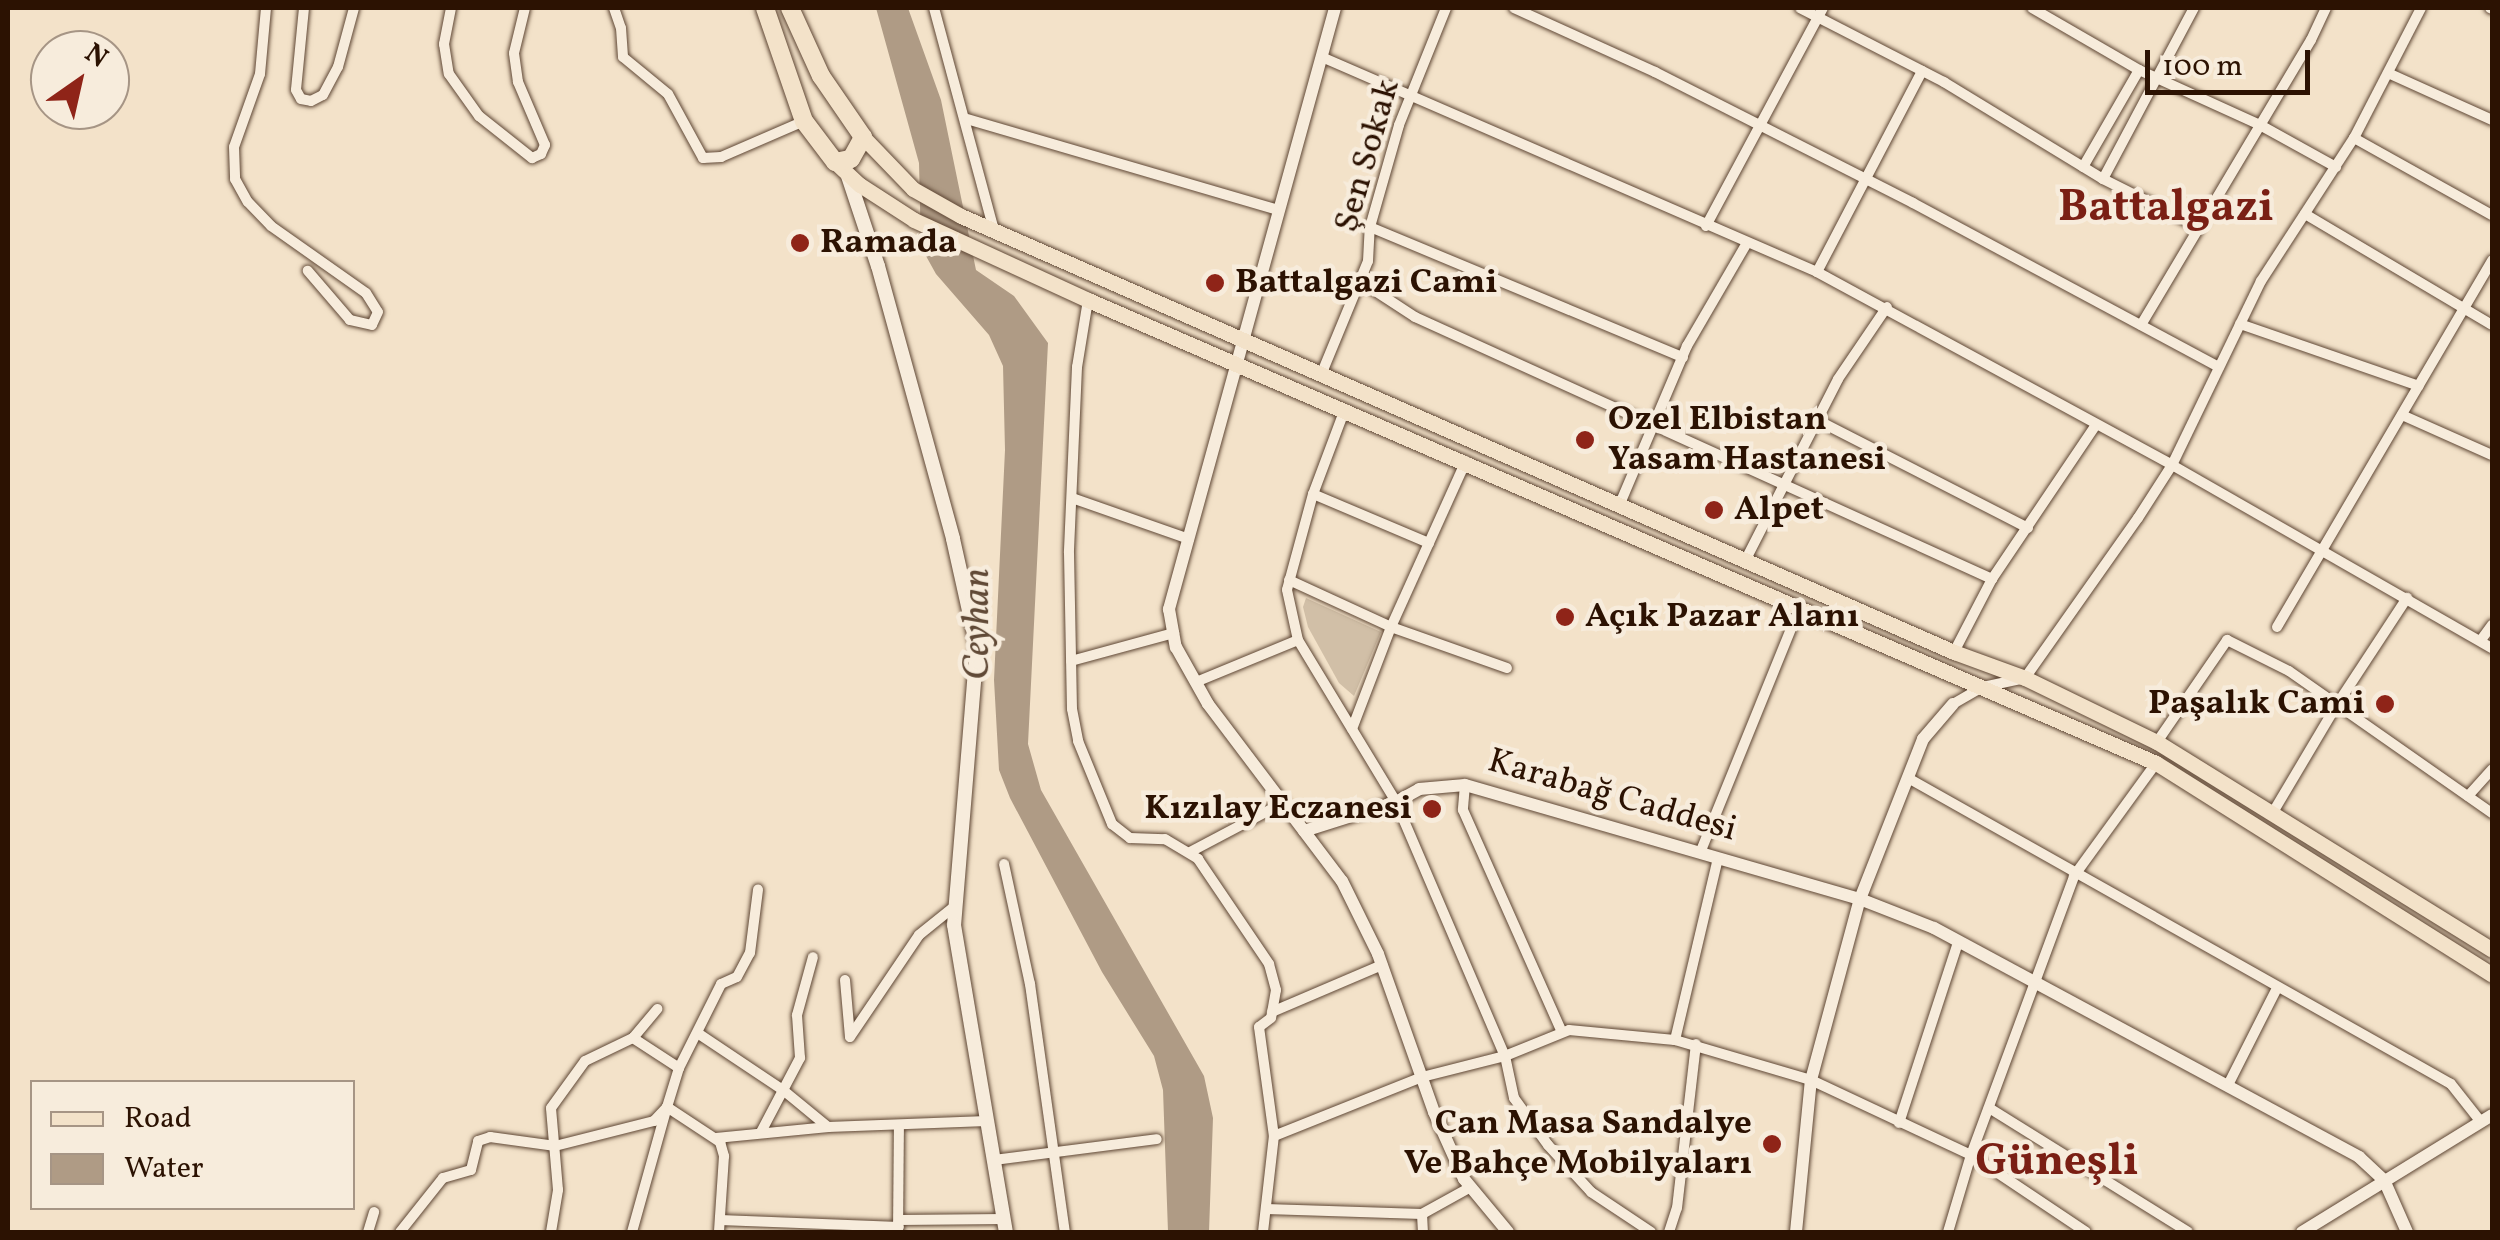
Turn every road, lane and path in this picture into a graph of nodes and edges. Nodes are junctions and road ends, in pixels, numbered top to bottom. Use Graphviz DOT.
graph roads {
  1 [pos="266,8"];
  2 [pos="304,8"];
  3 [pos="354,8"];
  4 [pos="450,8"];
  5 [pos="525,8"];
  6 [pos="614,8"];
  7 [pos="765,8"];
  8 [pos="790,8"];
  9 [pos="934,8"];
  10 [pos="1334,8"];
  11 [pos="1446,8"];
  12 [pos="1514,8"];
  13 [pos="1800,8"];
  14 [pos="2032,8"];
  15 [pos="2194,8"];
  16 [pos="2326,8"];
  17 [pos="2421,8"];
  18 [pos="1820,12"];
  19 [pos="1324,58"];
  20 [pos="2139,70"];
  21 [pos="1922,71"];
  22 [pos="2388,73"];
  23 [pos="2158,79"];
  24 [pos="1410,94"];
  25 [pos="849,118"];
  26 [pos="967,120"];
  27 [pos="2492,120"];
  28 [pos="1758,124"];
  29 [pos="2260,125"];
  30 [pos="810,129"];
  31 [pos="863,137"];
  32 [pos="2354,138"];
  33 [pos="841,167"];
  34 [pos="2084,167"];
  35 [pos="2336,167"];
  36 [pos="1865,179"];
  37 [pos="2103,179"];
  38 [pos="1279,210"];
  39 [pos="2305,214"];
  40 [pos="2492,215"];
  41 [pos="1706,226"];
  42 [pos="2197,226"];
  43 [pos="1370,227"];
  44 [pos="994,231"];
  45 [pos="1746,243"];
  46 [pos="2492,260"];
  47 [pos="308,272"];
  48 [pos="1817,272"];
  49 [pos="1360,280"];
  50 [pos="1088,300"];
  51 [pos="1886,307"];
  52 [pos="2465,308"];
  53 [pos="2240,324"];
  54 [pos="2141,325"];
  55 [pos="2492,325"];
  56 [pos="1241,341"];
  57 [pos="1683,357"];
  58 [pos="1238,362"];
  59 [pos="2219,367"];
  60 [pos="1321,375"];
  61 [pos="2419,386"];
  62 [pos="1345,409"];
  63 [pos="2402,415"];
  64 [pos="1817,420"];
  65 [pos="1652,425"];
  66 [pos="2096,425"];
  67 [pos="2492,455"];
  68 [pos="1466,462"];
  69 [pos="2172,465"];
  70 [pos="1784,484"];
  71 [pos="1313,494"];
  72 [pos="1072,498"];
  73 [pos="1618,506"];
  74 [pos="2028,528"];
  75 [pos="1189,539"];
  76 [pos="1429,543"];
  77 [pos="2322,553"];
  78 [pos="1745,561"];
  79 [pos="1992,579"];
  80 [pos="1290,580"];
  81 [pos="2407,598"];
  82 [pos="1800,606"];
  83 [pos="2492,625"];
  84 [pos="1391,627"];
  85 [pos="2277,628"];
  86 [pos="1174,633"];
  87 [pos="1298,640"];
  88 [pos="2481,640"];
  89 [pos="2492,648"];
  90 [pos="1954,652"];
  91 [pos="1071,661"];
  92 [pos="1507,668"];
  93 [pos="2025,678"];
  94 [pos="1196,682"];
  95 [pos="1984,687"];
  96 [pos="2338,702"];
  97 [pos="1953,704"];
  98 [pos="1352,729"];
  99 [pos="2157,742"];
  100 [pos="2156,763"];
  101 [pos="2492,769"];
  102 [pos="1908,778"];
  103 [pos="1465,785"];
  104 [pos="2468,796"];
  105 [pos="1396,802"];
  106 [pos="1283,804"];
  107 [pos="2492,813"];
  108 [pos="2272,814"];
  109 [pos="1304,831"];
  110 [pos="1190,852"];
  111 [pos="1700,853"];
  112 [pos="1718,858"];
  113 [pos="1004,864"];
  114 [pos="2074,876"];
  115 [pos="758,890"];
  116 [pos="1854,898"];
  117 [pos="955,906"];
  118 [pos="1958,943"];
  119 [pos="2492,950"];
  120 [pos="813,956"];
  121 [pos="1382,965"];
  122 [pos="2492,975"];
  123 [pos="844,980"];
  124 [pos="2034,984"];
  125 [pos="2276,990"];
  126 [pos="657,1009"];
  127 [pos="1272,1012"];
  128 [pos="1562,1032"];
  129 [pos="699,1034"];
  130 [pos="634,1038"];
  131 [pos="1675,1040"];
  132 [pos="1696,1044"];
  133 [pos="1505,1056"];
  134 [pos="679,1068"];
  135 [pos="1422,1077"];
  136 [pos="1811,1080"];
  137 [pos="2228,1085"];
  138 [pos="782,1090"];
  139 [pos="667,1107"];
  140 [pos="1989,1108"];
  141 [pos="2487,1118"];
  142 [pos="988,1121"];
  143 [pos="1900,1123"];
  144 [pos="899,1125"];
  145 [pos="828,1127"];
  146 [pos="761,1132"];
  147 [pos="1274,1136"];
  148 [pos="716,1138"];
  149 [pos="1157,1139"];
  150 [pos="554,1146"];
  151 [pos="1054,1153"];
  152 [pos="1971,1155"];
  153 [pos="994,1160"];
  154 [pos="2384,1180"];
  155 [pos="1471,1187"];
  156 [pos="1266,1209"];
  157 [pos="374,1212"];
  158 [pos="1422,1214"];
  159 [pos="720,1220"];
  160 [pos="899,1226"];
  161 [pos="1005,1226"];
  162 [pos="820,1229"];
  163 [pos="368,1232"];
  164 [pos="400,1232"];
  165 [pos="551,1232"];
  166 [pos="632,1232"];
  167 [pos="720,1232"];
  168 [pos="1065,1232"];
  169 [pos="1263,1232"];
  170 [pos="1423,1232"];
  171 [pos="1508,1232"];
  172 [pos="1651,1232"];
  173 [pos="1669,1232"];
  174 [pos="1796,1232"];
  175 [pos="1948,1232"];
  176 [pos="2086,1232"];
  177 [pos="2188,1232"];
  178 [pos="2302,1232"];
  179 [pos="2407,1232"];
  1 -- 47 [label="street"];
  2 -- 3 [label="street"];
  4 -- 5 [label="street"];
  6 -- 30 [label="street"];
  7 -- 30 [label="highway"];
  8 -- 25 [label="highway"];
  9 -- 26 [label="street"];
  10 -- 19 [label="street"];
  11 -- 24 [label="street, Şen Sokak"];
  12 -- 28 [label="street"];
  13 -- 18 [label="street"];
  14 -- 20 [label="street"];
  15 -- 23 [label="street"];
  16 -- 29 [label="street"];
  17 -- 22 [label="street"];
  18 -- 21 [label="street"];
  18 -- 28 [label="street"];
  19 -- 24 [label="street"];
  19 -- 38 [label="street"];
  20 -- 23 [label="street"];
  20 -- 34 [label="street"];
  21 -- 34 [label="street"];
  21 -- 36 [label="street"];
  22 -- 27 [label="street"];
  22 -- 32 [label="street"];
  23 -- 29 [label="street"];
  23 -- 37 [label="street"];
  24 -- 41 [label="street"];
  24 -- 43 [label="street, Şen Sokak"];
  25 -- 30 [label="highway"];
  25 -- 31 [label="highway"];
  26 -- 38 [label="street"];
  26 -- 44 [label="street"];
  28 -- 36 [label="street"];
  28 -- 41 [label="street"];
  29 -- 35 [label="street"];
  29 -- 42 [label="street"];
  30 -- 33 [label="highway"];
  31 -- 33 [label="highway"];
  31 -- 44 [label="main road"];
  32 -- 35 [label="street"];
  32 -- 40 [label="street"];
  33 -- 50 [label="main road"];
  33 -- 117 [label="main road"];
  34 -- 37 [label="street"];
  35 -- 39 [label="street"];
  36 -- 48 [label="street"];
  36 -- 54 [label="street"];
  37 -- 42 [label="street"];
  38 -- 56 [label="street"];
  39 -- 52 [label="street"];
  39 -- 53 [label="street"];
  41 -- 45 [label="street"];
  42 -- 54 [label="street"];
  43 -- 49 [label="street, Şen Sokak"];
  43 -- 57 [label="street"];
  44 -- 56 [label="main road"];
  45 -- 48 [label="street"];
  45 -- 57 [label="street"];
  46 -- 52 [label="street"];
  48 -- 51 [label="street"];
  49 -- 60 [label="street, Şen Sokak"];
  49 -- 65 [label="street"];
  50 -- 58 [label="main road"];
  50 -- 72 [label="street"];
  51 -- 64 [label="street"];
  51 -- 66 [label="street"];
  52 -- 55 [label="street"];
  52 -- 61 [label="street"];
  53 -- 59 [label="street"];
  53 -- 61 [label="street"];
  54 -- 59 [label="street"];
  56 -- 58 [label="street"];
  56 -- 60 [label="main road"];
  57 -- 65 [label="street"];
  58 -- 62 [label="main road"];
  58 -- 75 [label="street"];
  59 -- 69 [label="street"];
  60 -- 73 [label="main road"];
  61 -- 63 [label="street"];
  62 -- 68 [label="main road"];
  62 -- 71 [label="street"];
  63 -- 67 [label="street"];
  63 -- 77 [label="street"];
  64 -- 70 [label="street"];
  64 -- 74 [label="street"];
  65 -- 70 [label="street"];
  65 -- 73 [label="street"];
  66 -- 69 [label="street"];
  66 -- 74 [label="street"];
  68 -- 76 [label="street"];
  68 -- 82 [label="main road"];
  69 -- 77 [label="street"];
  69 -- 93 [label="street"];
  70 -- 78 [label="street"];
  70 -- 79 [label="street"];
  71 -- 76 [label="street"];
  71 -- 80 [label="street"];
  72 -- 75 [label="street"];
  72 -- 91 [label="street"];
  73 -- 78 [label="main road"];
  74 -- 79 [label="street"];
  75 -- 86 [label="street"];
  76 -- 84 [label="street"];
  77 -- 81 [label="street"];
  77 -- 85 [label="street"];
  78 -- 90 [label="main road"];
  79 -- 90 [label="street"];
  80 -- 84 [label="street"];
  80 -- 87 [label="street"];
  81 -- 88 [label="street"];
  81 -- 96 [label="street"];
  82 -- 95 [label="main road"];
  82 -- 111 [label="street"];
  83 -- 88 [label="street"];
  84 -- 92 [label="street"];
  84 -- 98 [label="street"];
  86 -- 91 [label="street"];
  86 -- 94 [label="street"];
  87 -- 94 [label="street"];
  87 -- 98 [label="street"];
  88 -- 89 [label="street"];
  90 -- 93 [label="main road"];
  91 -- 110 [label="street"];
  93 -- 95 [label="street"];
  93 -- 99 [label="main road"];
  94 -- 106 [label="street"];
  95 -- 97 [label="street"];
  95 -- 100 [label="main road"];
  96 -- 99 [label="street"];
  96 -- 104 [label="street"];
  96 -- 108 [label="street"];
  97 -- 102 [label="street"];
  98 -- 105 [label="street"];
  99 -- 108 [label="main road"];
  100 -- 114 [label="street"];
  100 -- 122 [label="main road"];
  101 -- 104 [label="street"];
  102 -- 114 [label="street"];
  102 -- 116 [label="street"];
  103 -- 105 [label="street, Karabağ Caddesi"];
  103 -- 111 [label="street, Karabağ Caddesi"];
  103 -- 128 [label="street"];
  104 -- 107 [label="street"];
  105 -- 109 [label="street, Karabağ Caddesi"];
  105 -- 133 [label="street"];
  106 -- 109 [label="street"];
  106 -- 110 [label="street"];
  108 -- 119 [label="main road"];
  109 -- 121 [label="street"];
  110 -- 127 [label="street"];
  111 -- 112 [label="street, Karabağ Caddesi"];
  112 -- 116 [label="street, Karabağ Caddesi"];
  112 -- 131 [label="street"];
  113 -- 151 [label="street"];
  114 -- 124 [label="street"];
  114 -- 125 [label="street"];
  115 -- 129 [label="street"];
  116 -- 118 [label="street, Karabağ Caddesi"];
  116 -- 136 [label="street"];
  117 -- 123 [label="street"];
  117 -- 142 [label="main road"];
  118 -- 124 [label="street, Karabağ Caddesi"];
  118 -- 143 [label="street"];
  120 -- 138 [label="street"];
  121 -- 127 [label="street"];
  121 -- 135 [label="street"];
  124 -- 137 [label="street, Karabağ Caddesi"];
  124 -- 140 [label="street"];
  125 -- 137 [label="street"];
  125 -- 141 [label="street"];
  126 -- 130 [label="street"];
  127 -- 147 [label="street"];
  128 -- 131 [label="street"];
  128 -- 133 [label="street"];
  129 -- 134 [label="street"];
  129 -- 138 [label="street"];
  130 -- 134 [label="street"];
  130 -- 150 [label="street"];
  131 -- 132 [label="street"];
  132 -- 136 [label="street"];
  132 -- 173 [label="street"];
  133 -- 135 [label="street"];
  133 -- 172 [label="street"];
  134 -- 139 [label="street"];
  135 -- 147 [label="street"];
  135 -- 155 [label="street"];
  136 -- 143 [label="street"];
  136 -- 174 [label="street"];
  137 -- 154 [label="street, Karabağ Caddesi"];
  138 -- 145 [label="street"];
  138 -- 146 [label="street"];
  139 -- 148 [label="street"];
  139 -- 150 [label="street"];
  139 -- 166 [label="street"];
  140 -- 152 [label="street"];
  140 -- 177 [label="street"];
  141 -- 154 [label="street"];
  142 -- 144 [label="street"];
  142 -- 153 [label="main road"];
  143 -- 152 [label="street"];
  144 -- 145 [label="street"];
  144 -- 160 [label="street"];
  145 -- 146 [label="street"];
  146 -- 148 [label="street"];
  147 -- 156 [label="street"];
  148 -- 159 [label="street"];
  149 -- 151 [label="street"];
  150 -- 164 [label="street"];
  150 -- 165 [label="street"];
  151 -- 153 [label="street"];
  151 -- 168 [label="street"];
  152 -- 175 [label="street"];
  152 -- 176 [label="street"];
  153 -- 161 [label="main road"];
  154 -- 178 [label="street"];
  154 -- 179 [label="street"];
  155 -- 158 [label="street"];
  155 -- 171 [label="street"];
  156 -- 158 [label="street"];
  156 -- 169 [label="street"];
  157 -- 163 [label="street"];
  158 -- 170 [label="street"];
  159 -- 162 [label="street"];
  159 -- 167 [label="street"];
  160 -- 161 [label="street"];
  160 -- 162 [label="street"];
}
